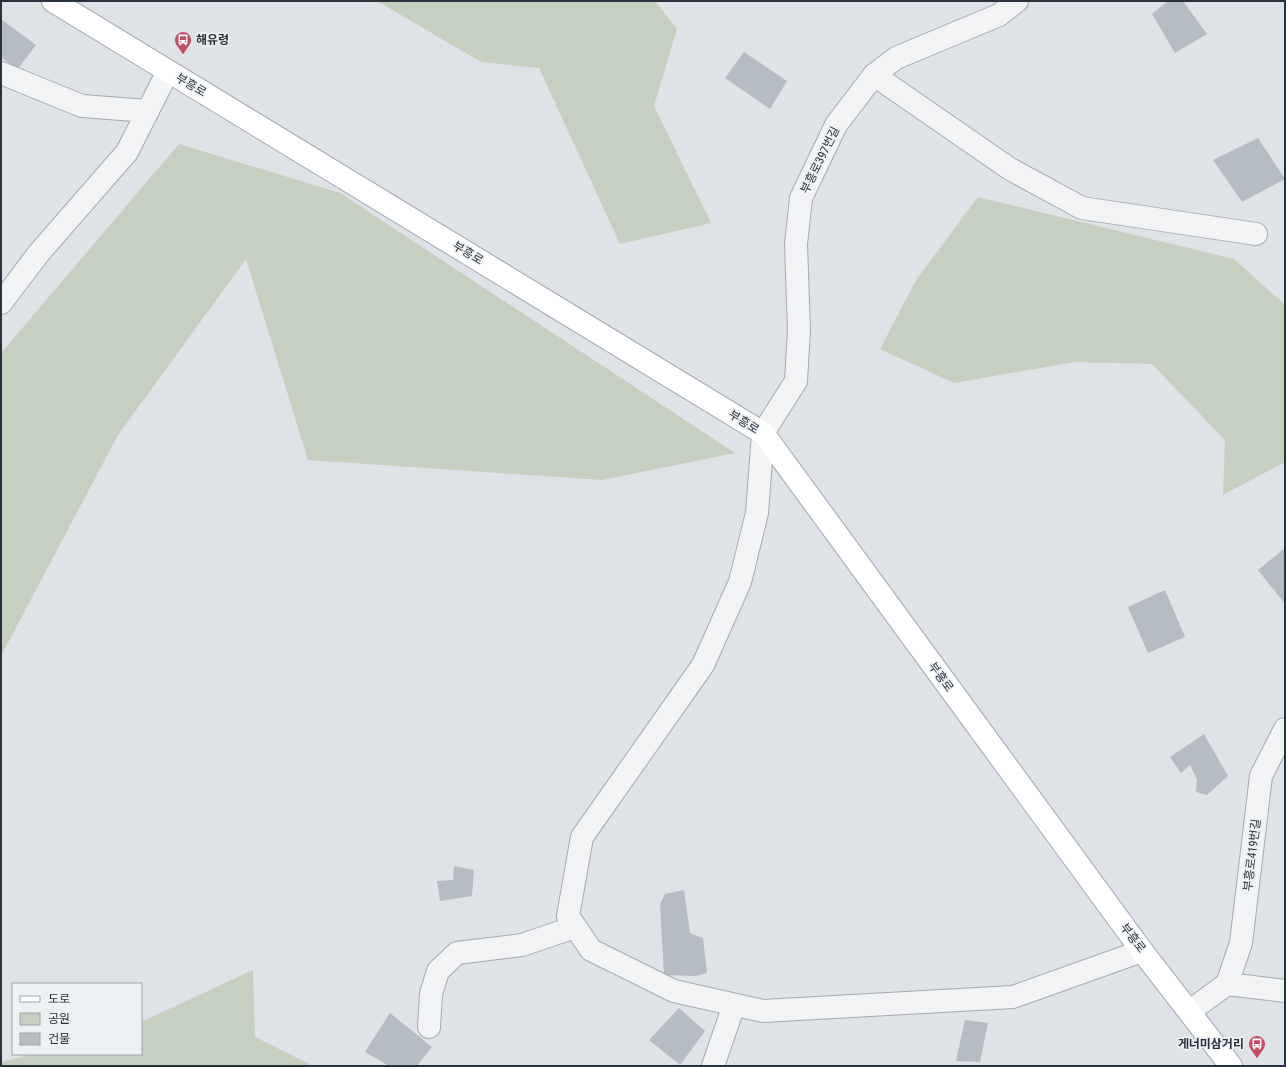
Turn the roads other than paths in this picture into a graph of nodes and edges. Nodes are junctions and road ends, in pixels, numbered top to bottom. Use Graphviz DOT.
graph roads {
  1 [pos="53,1"];
  2 [pos="1017,1"];
  3 [pos="168,71"];
  4 [pos="1,73"];
  5 [pos="874,74"];
  6 [pos="148,111"];
  7 [pos="1256,234"];
  8 [pos="1,303"];
  9 [pos="763,433"];
  10 [pos="1285,729"];
  11 [pos="575,927"];
  12 [pos="1142,951"];
  13 [pos="1227,984"];
  14 [pos="1285,991"];
  15 [pos="734,1005"];
  16 [pos="1190,1011"];
  17 [pos="429,1027"];
  18 [pos="713,1066"];
  19 [pos="1231,1066"];
  1 -- 3 [label="main road, 부흥로"];
  2 -- 5 [label="street, 부흥로397번길"];
  3 -- 6 [label="street"];
  3 -- 9 [label="main road, 부흥로"];
  4 -- 6 [label="street"];
  5 -- 7 [label="street"];
  5 -- 9 [label="street, 부흥로397번길"];
  6 -- 8 [label="street"];
  9 -- 11 [label="street"];
  9 -- 12 [label="main road, 부흥로"];
  10 -- 13 [label="street, 부흥로419번길"];
  11 -- 15 [label="street"];
  11 -- 17 [label="street"];
  12 -- 15 [label="street"];
  12 -- 16 [label="main road, 부흥로"];
  13 -- 14 [label="street"];
  13 -- 16 [label="street"];
  15 -- 18 [label="street"];
  16 -- 19 [label="main road, 부흥로"];
}
